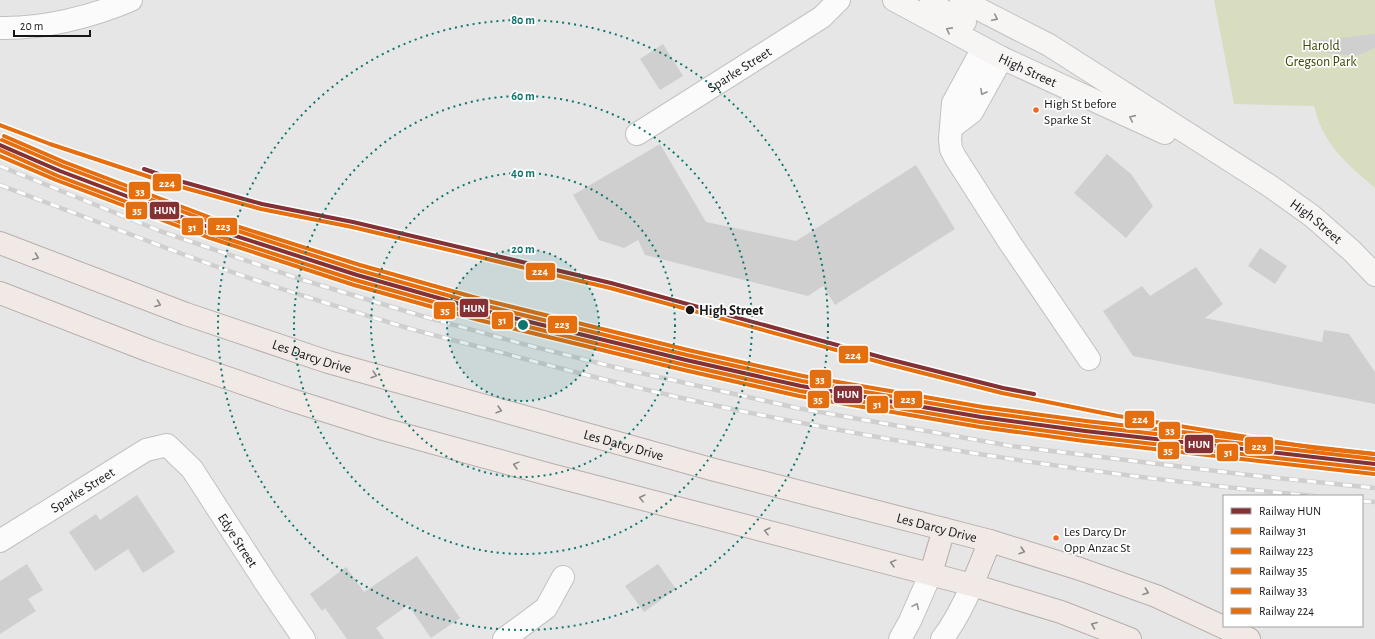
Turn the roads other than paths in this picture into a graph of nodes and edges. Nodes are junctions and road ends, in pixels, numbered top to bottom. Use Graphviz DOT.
graph roads {
  1 [pos="131,0"];
  2 [pos="839,0"];
  3 [pos="894,0"];
  4 [pos="931,0"];
  5 [pos="961,0"];
  6 [pos="0,28"];
  7 [pos="995,49"];
  8 [pos="1114,87"];
  9 [pos="637,134"];
  10 [pos="1232,162"];
  11 [pos="0,243"];
  12 [pos="1375,275"];
  13 [pos="0,293"];
  14 [pos="1089,359"];
  15 [pos="167,445"];
  16 [pos="944,529"];
  17 [pos="0,541"];
  18 [pos="990,541"];
  19 [pos="931,573"];
  20 [pos="563,577"];
  21 [pos="972,585"];
  22 [pos="1223,627"];
  23 [pos="1223,627"];
  24 [pos="304,639"];
  25 [pos="504,639"];
  26 [pos="900,639"];
  27 [pos="942,639"];
  28 [pos="1130,639"];
  29 [pos="1249,639"];
  1 -- 6 [label="street"];
  2 -- 9 [label="street, Sparke Street"];
  7 -- 3 [label="main road, High Street, one-way"];
  4 -- 7 [label="main road"];
  5 -- 8 [label="main road, High Street, one-way"];
  7 -- 8 [label="main road"];
  10 -- 7 [label="main road, High Street, one-way"];
  7 -- 14 [label="street"];
  8 -- 10 [label="main road, High Street"];
  10 -- 12 [label="main road, High Street"];
  11 -- 16 [label="highway, Les Darcy Drive, one-way"];
  19 -- 13 [label="highway, one-way"];
  15 -- 17 [label="street, Sparke Street"];
  15 -- 24 [label="street, Edye Street"];
  16 -- 18 [label="highway, Les Darcy Drive"];
  16 -- 19 [label="highway"];
  18 -- 21 [label="highway"];
  18 -- 22 [label="highway, Les Darcy Drive, one-way"];
  19 -- 21 [label="highway"];
  26 -- 19 [label="street, one-way"];
  20 -- 25 [label="street"];
  21 -- 27 [label="street"];
  28 -- 21 [label="highway, one-way"];
  23 -- 29 [label="highway, Les Darcy Drive, one-way"];
}
